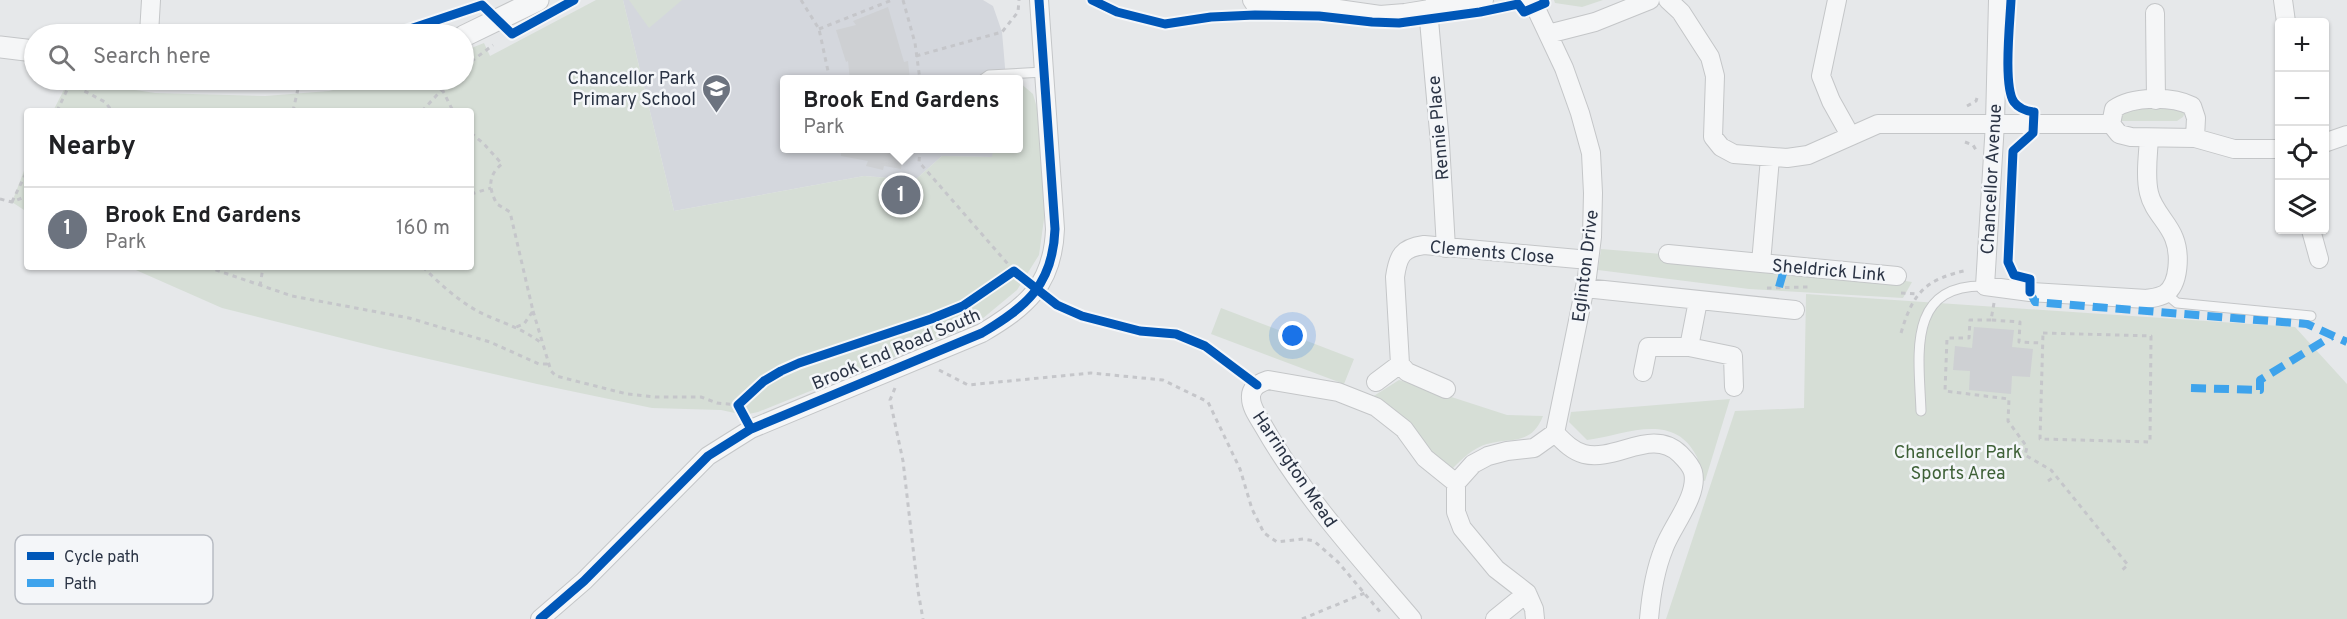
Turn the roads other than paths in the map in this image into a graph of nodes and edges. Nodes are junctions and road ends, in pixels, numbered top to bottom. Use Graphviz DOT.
graph roads {
  1 [pos="151,0"];
  2 [pos="538,0"];
  3 [pos="1039,0"];
  4 [pos="1252,0"];
  5 [pos="1484,0"];
  6 [pos="1532,0"];
  7 [pos="1650,0"];
  8 [pos="1668,0"];
  9 [pos="1837,0"];
  10 [pos="1998,0"];
  11 [pos="2283,0"];
  12 [pos="1428,9"];
  13 [pos="2155,13"];
  14 [pos="2285,18"];
  15 [pos="150,24"];
  16 [pos="474,31"];
  17 [pos="1548,34"];
  18 [pos="0,47"];
  19 [pos="24,50"];
  20 [pos="1044,72"];
  21 [pos="989,75"];
  22 [pos="2156,100"];
  23 [pos="1995,123"];
  24 [pos="2110,124"];
  25 [pos="1850,135"];
  26 [pos="2347,135"];
  27 [pos="2150,138"];
  28 [pos="2196,138"];
  29 [pos="2329,142"];
  30 [pos="2275,149"];
  31 [pos="1770,158"];
  32 [pos="2312,234"];
  33 [pos="1446,248"];
  34 [pos="1668,254"];
  35 [pos="2319,259"];
  36 [pos="1589,260"];
  37 [pos="1761,263"];
  38 [pos="1897,276"];
  39 [pos="1991,286"];
  40 [pos="1585,288"];
  41 [pos="2166,293"];
  42 [pos="1698,301"];
  43 [pos="1795,310"];
  44 [pos="2311,316"];
  45 [pos="1689,347"];
  46 [pos="1400,364"];
  47 [pos="1643,372"];
  48 [pos="1376,382"];
  49 [pos="1734,387"];
  50 [pos="1446,389"];
  51 [pos="1921,411"];
  52 [pos="1555,433"];
  53 [pos="1456,483"];
  54 [pos="1527,593"];
  55 [pos="540,619"];
  56 [pos="1412,619"];
  57 [pos="1495,619"];
  58 [pos="1535,619"];
  59 [pos="1649,619"];
  1 -- 15 [label="street"];
  2 -- 16 [label="street"];
  3 -- 20 [label="street, Brook End Road South"];
  4 -- 12 [label="street"];
  5 -- 12 [label="street"];
  6 -- 17 [label="street, Eglinton Drive"];
  7 -- 17 [label="street"];
  8 -- 31 [label="street"];
  9 -- 25 [label="street"];
  10 -- 23 [label="street, Chancellor Avenue"];
  11 -- 14 [label="street"];
  12 -- 33 [label="street, Rennie Place"];
  13 -- 22 [label="street"];
  17 -- 36 [label="street, Eglinton Drive"];
  18 -- 19 [label="street"];
  20 -- 21 [label="lane"];
  20 -- 55 [label="street, Brook End Road South"];
  22 -- 24 [label="street"];
  22 -- 28 [label="street"];
  23 -- 24 [label="street"];
  23 -- 25 [label="street"];
  23 -- 39 [label="street, Chancellor Avenue"];
  24 -- 27 [label="street"];
  25 -- 31 [label="street"];
  26 -- 29 [label="street"];
  27 -- 28 [label="street"];
  27 -- 41 [label="street"];
  28 -- 30 [label="street"];
  31 -- 37 [label="street, Sheldrick Link"];
  32 -- 35 [label="street"];
  33 -- 36 [label="street, Clements Close"];
  33 -- 46 [label="street, Clements Close"];
  34 -- 37 [label="street, Sheldrick Link"];
  36 -- 40 [label="street, Eglinton Drive"];
  37 -- 38 [label="street, Sheldrick Link"];
  39 -- 41 [label="street"];
  39 -- 51 [label="lane"];
  40 -- 42 [label="street"];
  40 -- 52 [label="street, Eglinton Drive"];
  41 -- 44 [label="lane"];
  42 -- 43 [label="street"];
  42 -- 45 [label="street"];
  45 -- 47 [label="street"];
  45 -- 49 [label="street"];
  46 -- 48 [label="street"];
  46 -- 50 [label="street"];
  52 -- 53 [label="street"];
  52 -- 59 [label="street"];
  53 -- 54 [label="street"];
  53 -- 56 [label="street, Harrington Mead"];
  54 -- 57 [label="street"];
  54 -- 58 [label="street"];
}
